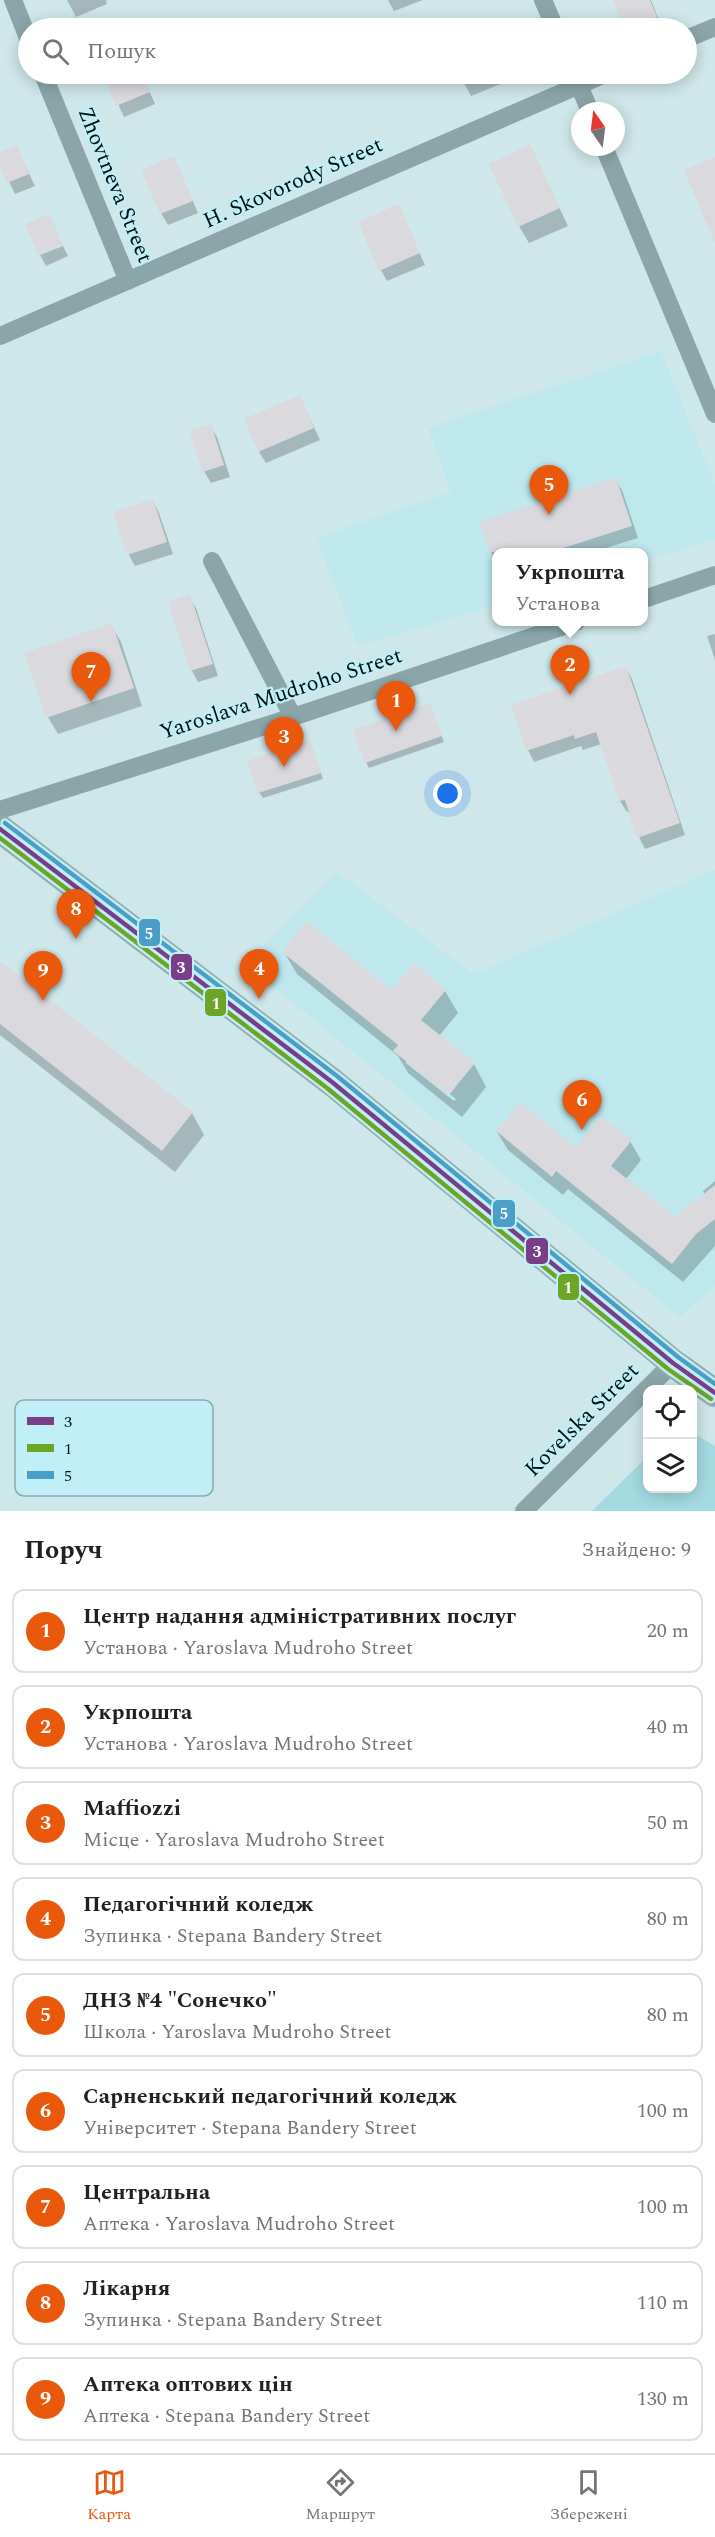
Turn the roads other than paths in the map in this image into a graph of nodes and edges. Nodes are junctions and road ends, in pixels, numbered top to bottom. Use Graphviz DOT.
graph roads {
  1 [pos="13,0"];
  2 [pos="543,0"];
  3 [pos="20,18"];
  4 [pos="551,18"];
  5 [pos="715,27"];
  6 [pos="697,35"];
  7 [pos="47,84"];
  8 [pos="565,84"];
  9 [pos="578,84"];
  10 [pos="586,102"];
  11 [pos="608,156"];
  12 [pos="128,281"];
  13 [pos="0,336"];
  14 [pos="715,414"];
  15 [pos="212,561"];
  16 [pos="715,575"];
  17 [pos="648,598"];
  18 [pos="561,626"];
  19 [pos="293,717"];
  20 [pos="0,810"];
  21 [pos="0,829"];
  22 [pos="673,1363"];
  23 [pos="710,1382"];
  24 [pos="524,1511"];
  1 -- 3 [label="street"];
  2 -- 4 [label="street"];
  5 -- 6 [label="street"];
  7 -- 12 [label="street, Zhovtneva Street"];
  8 -- 12 [label="street, H. Skovorody Street"];
  9 -- 10 [label="street"];
  11 -- 14 [label="street"];
  12 -- 13 [label="street, H. Skovorody Street"];
  15 -- 19 [label="street"];
  16 -- 17 [label="street"];
  18 -- 19 [label="street, Yaroslava Mudroho Street"];
  19 -- 20 [label="street, Yaroslava Mudroho Street"];
  21 -- 22 [label="main road"];
  22 -- 23 [label="main road"];
  22 -- 24 [label="street, Kovelska Street"];
}
